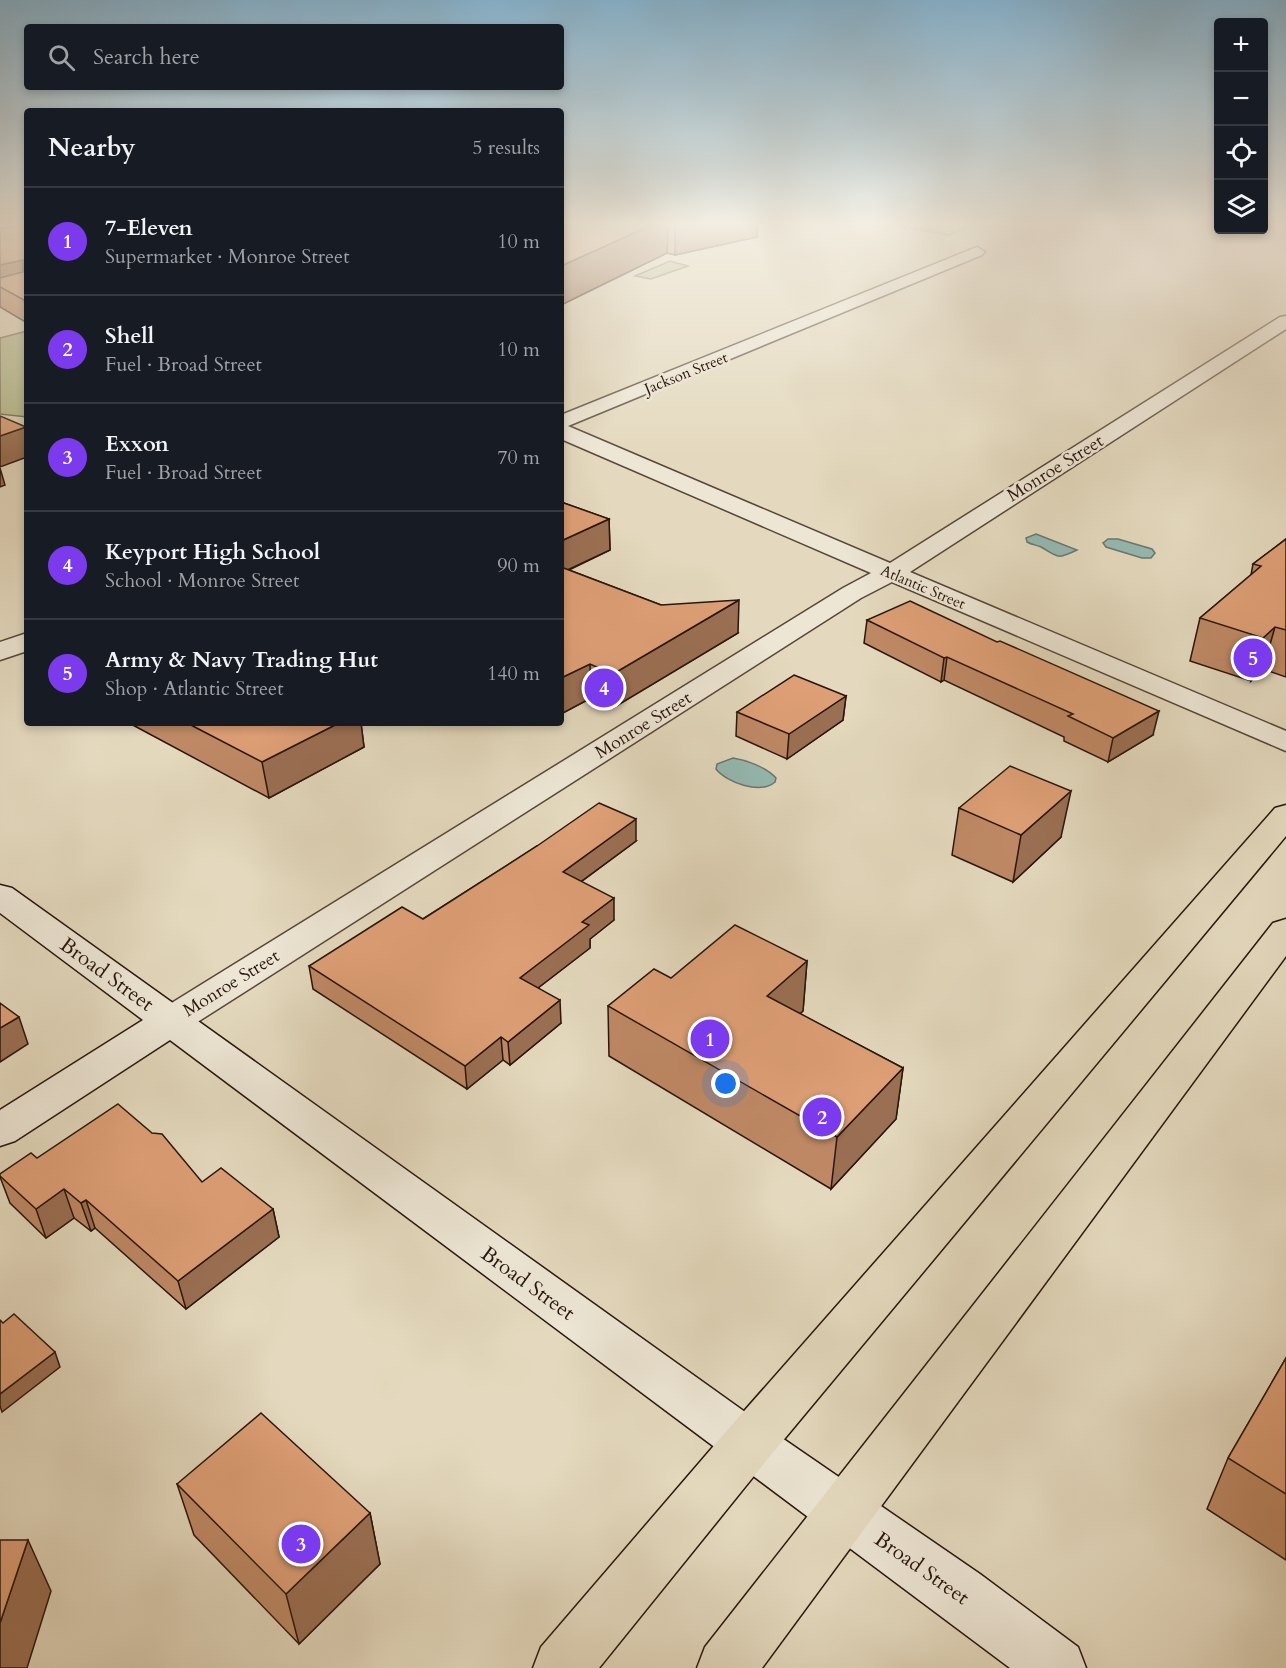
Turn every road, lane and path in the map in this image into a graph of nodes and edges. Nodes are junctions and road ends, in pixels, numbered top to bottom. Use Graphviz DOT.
graph roads {
  1 [pos="855,302"];
  2 [pos="1286,321"];
  3 [pos="564,421"];
  4 [pos="564,432"];
  5 [pos="891,573"];
  6 [pos="24,642"];
  7 [pos="0,652"];
  8 [pos="1286,742"];
  9 [pos="1286,815"];
  10 [pos="0,896"];
  11 [pos="1286,931"];
  12 [pos="171,1021"];
  13 [pos="0,1130"];
  14 [pos="748,1444"];
  15 [pos="843,1512"];
  16 [pos="562,1668"];
  17 [pos="726,1668"];
  18 [pos="1057,1668"];
  1 -- 3 [label="street, Jackson Street"];
  2 -- 5 [label="street, Monroe Street"];
  4 -- 5 [label="street, Atlantic Street"];
  5 -- 8 [label="street, Atlantic Street"];
  5 -- 12 [label="street, Monroe Street"];
  6 -- 7 [label="street"];
  9 -- 14 [label="highway"];
  10 -- 12 [label="street, Broad Street"];
  11 -- 15 [label="highway"];
  12 -- 13 [label="street, Monroe Street"];
  12 -- 14 [label="street, Broad Street"];
  14 -- 15 [label="street, Broad Street"];
  14 -- 16 [label="highway"];
  15 -- 17 [label="highway"];
  15 -- 18 [label="street, Broad Street"];
}
